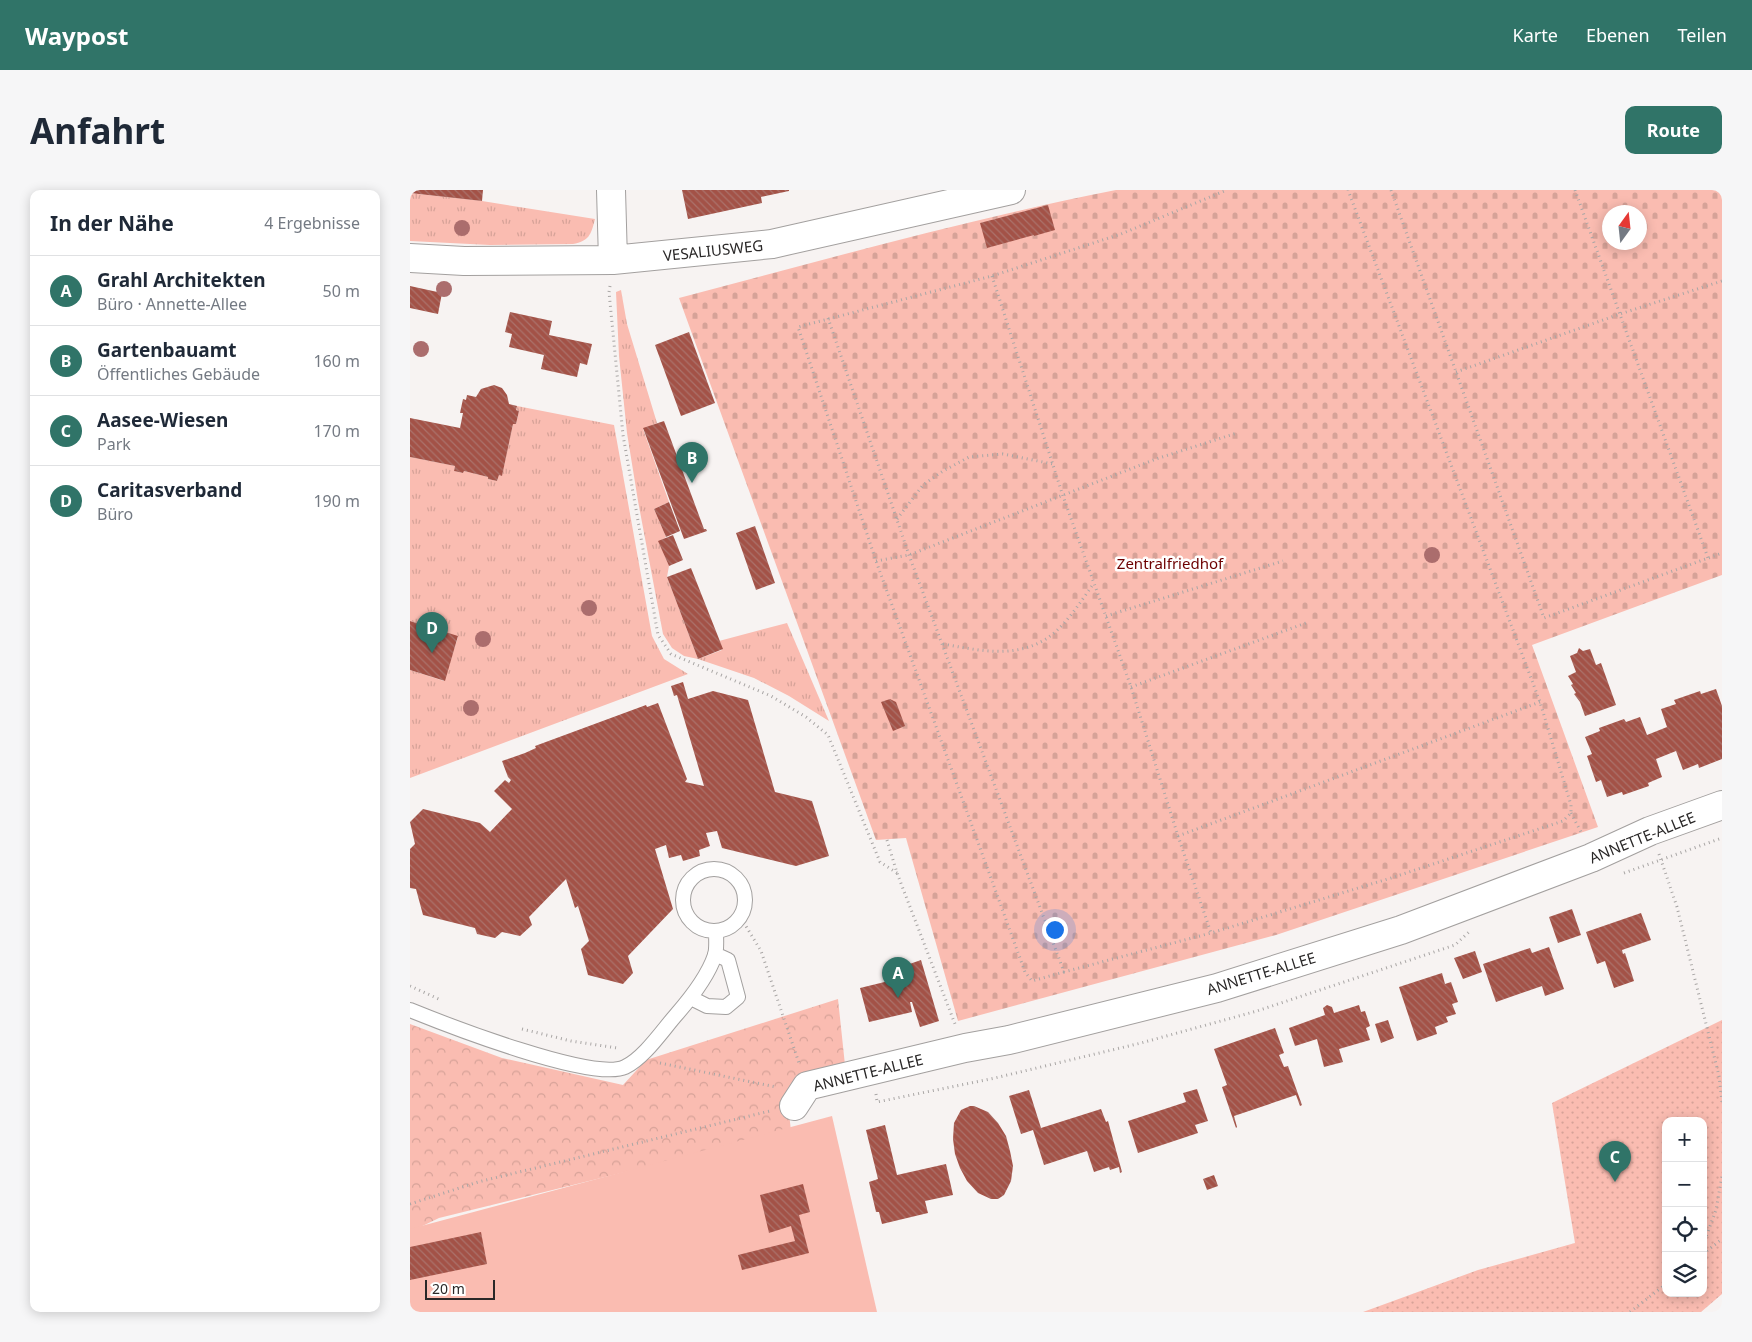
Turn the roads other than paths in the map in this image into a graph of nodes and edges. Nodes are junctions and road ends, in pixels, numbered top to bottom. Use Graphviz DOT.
graph roads {
  1 [pos="611,190"];
  2 [pos="1011,190"];
  3 [pos="410,258"];
  4 [pos="613,260"];
  5 [pos="1722,805"];
  6 [pos="716,932"];
  7 [pos="715,954"];
  8 [pos="691,998"];
  9 [pos="410,1010"];
  10 [pos="800,1096"];
  1 -- 4 [label="street"];
  2 -- 4 [label="street, VESALIUSWEG"];
  3 -- 4 [label="street, VESALIUSWEG"];
  5 -- 10 [label="street, ANNETTE-ALLEE"];
  6 -- 6 [label="lane"];
  6 -- 7 [label="lane"];
  7 -- 8 [label="lane"];
  7 -- 8 [label="lane"];
  8 -- 9 [label="lane"];
}
